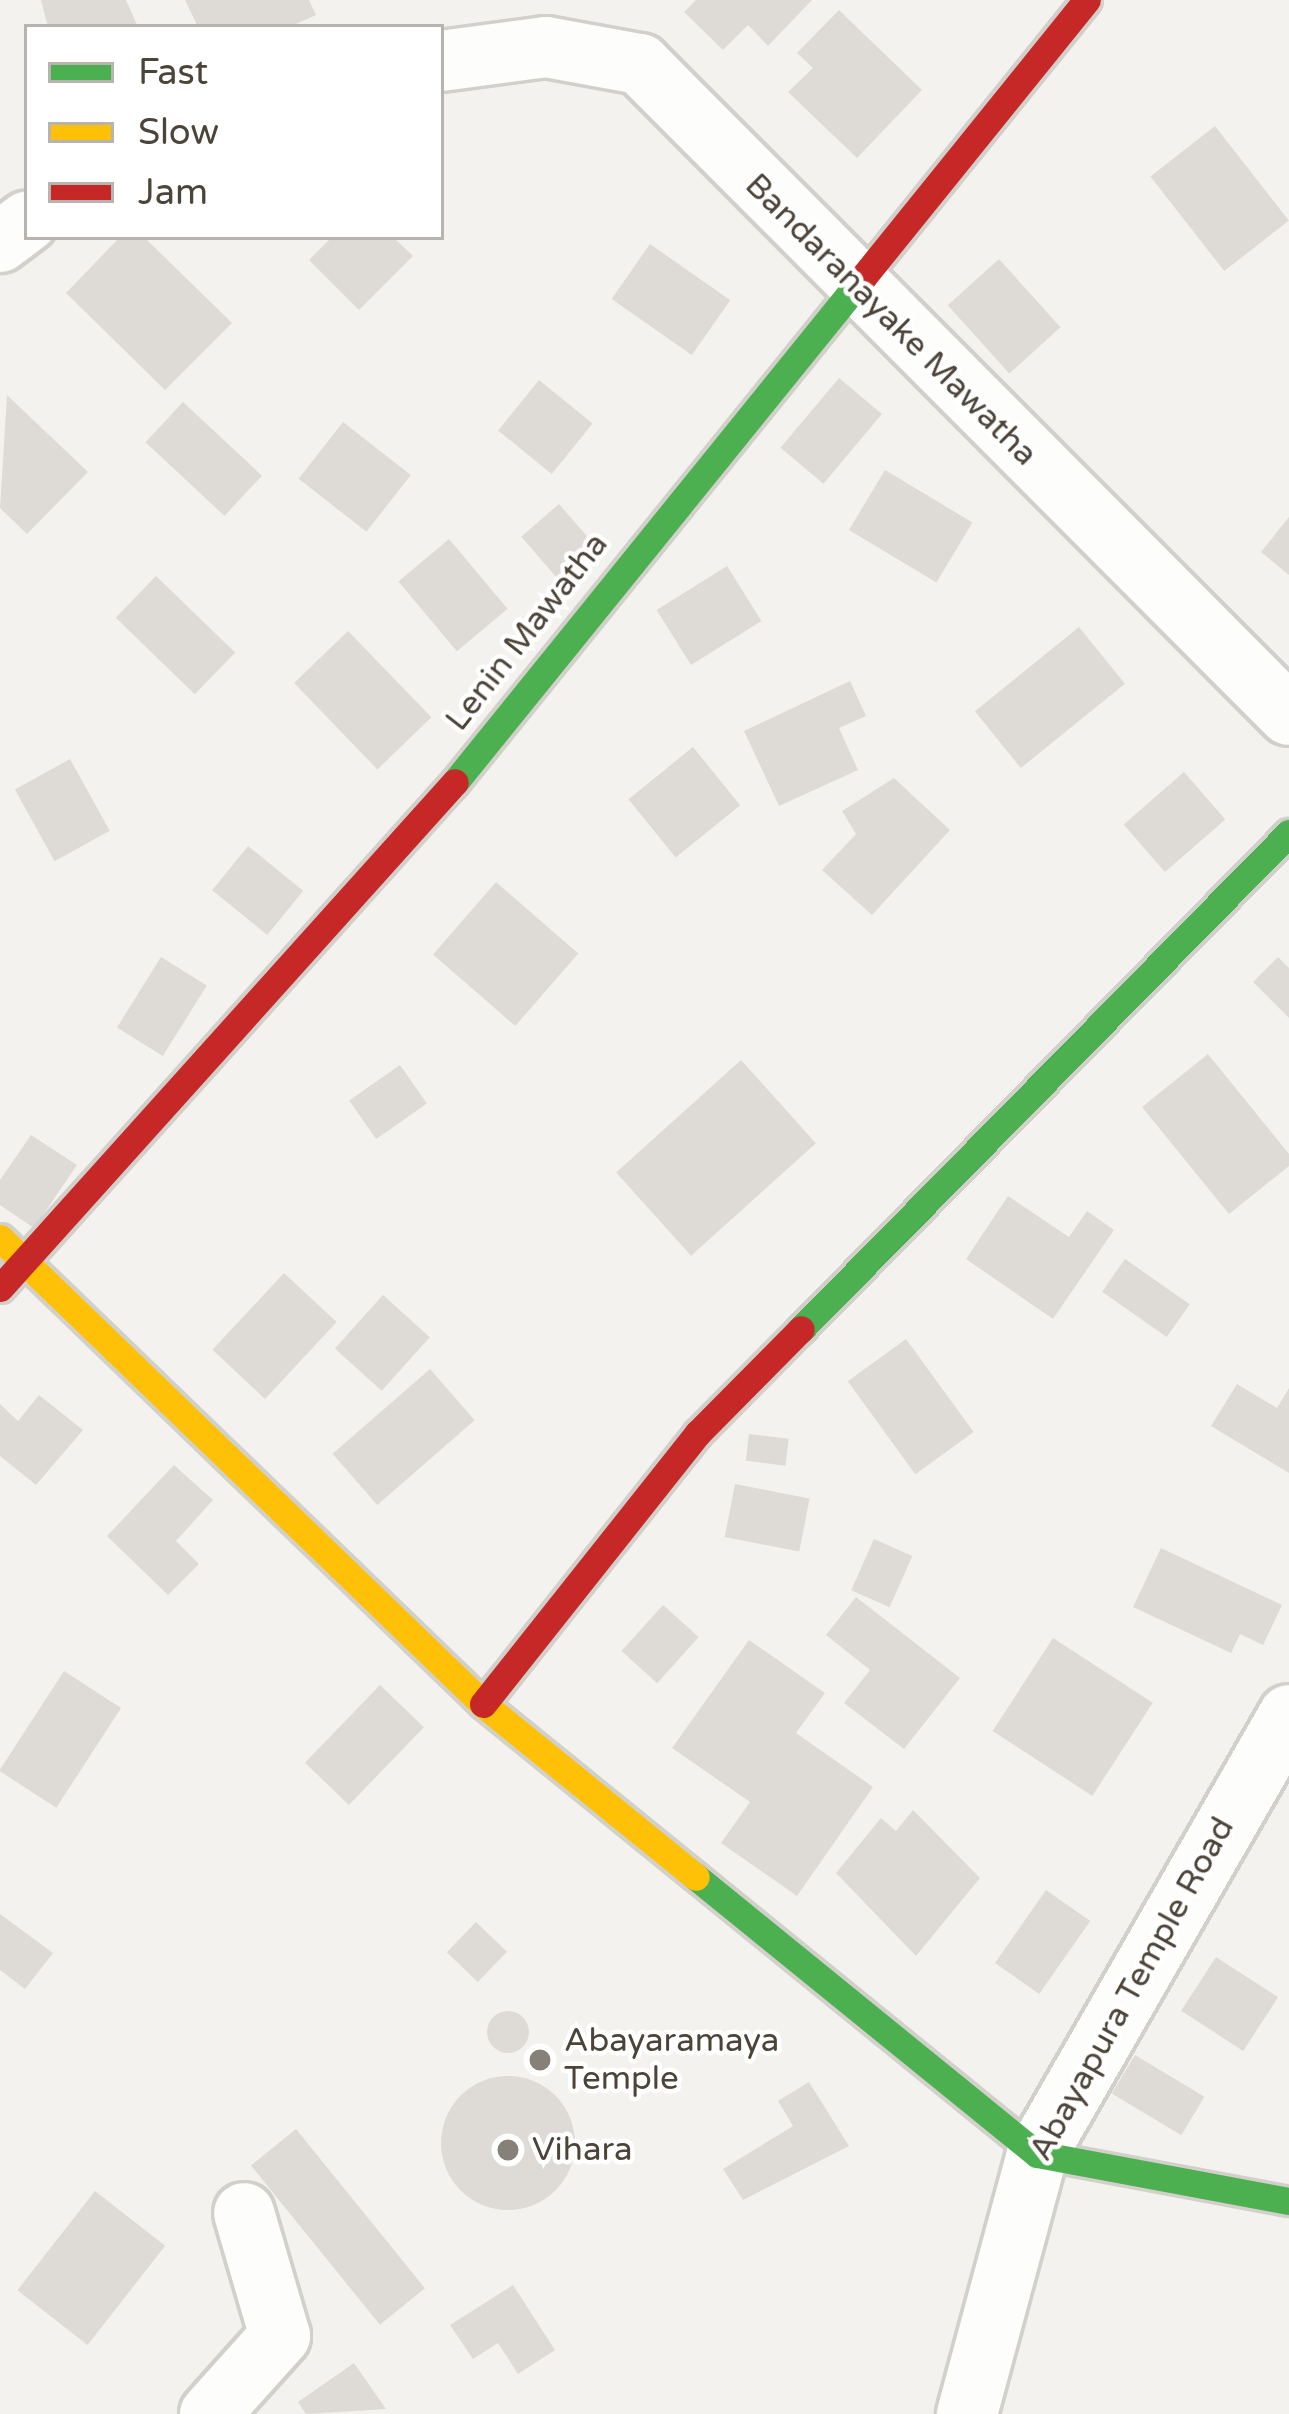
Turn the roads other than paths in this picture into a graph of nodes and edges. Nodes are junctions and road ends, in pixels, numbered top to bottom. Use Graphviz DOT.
graph roads {
  1 [pos="1087,0"];
  2 [pos="461,38"];
  3 [pos="850,282"];
  4 [pos="1289,715"];
  5 [pos="1289,833"];
  6 [pos="0,1238"];
  7 [pos="27,1262"];
  8 [pos="0,1288"];
  9 [pos="483,1704"];
  10 [pos="1289,1715"];
  11 [pos="1037,2154"];
  12 [pos="1289,2201"];
  13 [pos="244,2213"];
  14 [pos="210,2414"];
  15 [pos="967,2414"];
  1 -- 3 [label="street, Lenin Mawatha"];
  2 -- 3 [label="street, Bandaranayake Mawatha"];
  3 -- 4 [label="street, Bandaranayake Mawatha"];
  3 -- 7 [label="street, Lenin Mawatha"];
  5 -- 9 [label="street"];
  6 -- 7 [label="street"];
  7 -- 8 [label="street, Lenin Mawatha"];
  7 -- 9 [label="street"];
  9 -- 11 [label="street"];
  10 -- 11 [label="street, Abayapura Temple Road"];
  11 -- 12 [label="street"];
  11 -- 15 [label="street, Abayapura Temple Road"];
  13 -- 14 [label="street"];
}
